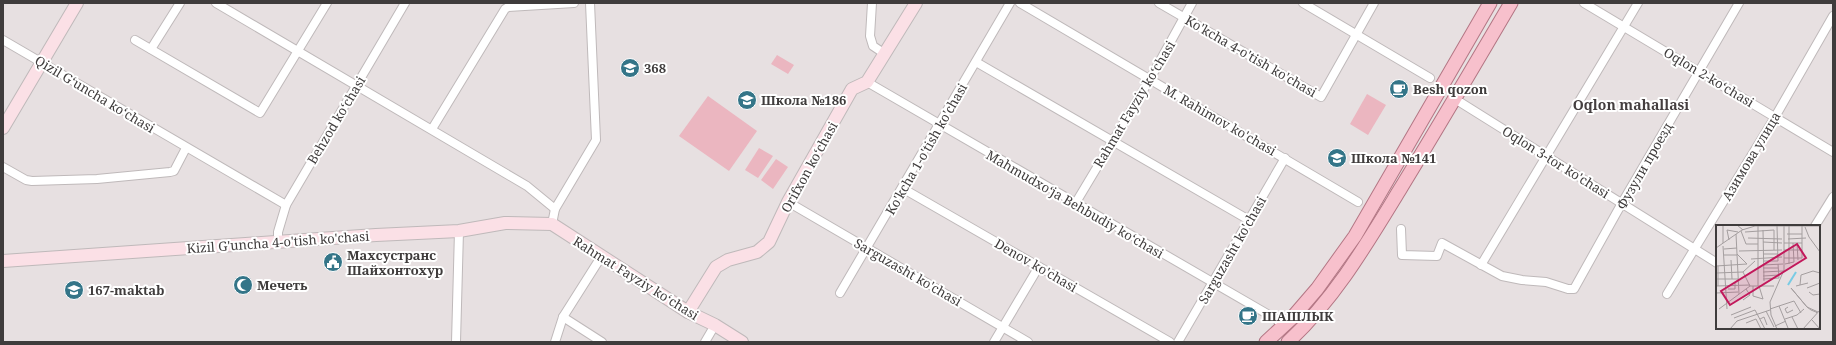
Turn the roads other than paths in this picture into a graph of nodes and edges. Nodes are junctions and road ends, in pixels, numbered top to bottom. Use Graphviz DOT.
graph roads {
  1 [pos="77,3"];
  2 [pos="180,3"];
  3 [pos="216,3"];
  4 [pos="327,3"];
  5 [pos="405,3"];
  6 [pos="574,3"];
  7 [pos="590,3"];
  8 [pos="872,3"];
  9 [pos="916,3"];
  10 [pos="1010,3"];
  11 [pos="1020,3"];
  12 [pos="1159,3"];
  13 [pos="1192,3"];
  14 [pos="1303,3"];
  15 [pos="1374,3"];
  16 [pos="1490,3"];
  17 [pos="1511,3"];
  18 [pos="1584,3"];
  19 [pos="1638,3"];
  20 [pos="1739,3"];
  21 [pos="1833,16"];
  22 [pos="1184,18"];
  23 [pos="1624,27"];
  24 [pos="1356,35"];
  25 [pos="3,40"];
  26 [pos="135,40"];
  27 [pos="152,49"];
  28 [pos="298,51"];
  29 [pos="885,54"];
  30 [pos="976,62"];
  31 [pos="42,63"];
  32 [pos="1699,72"];
  33 [pos="1430,78"];
  34 [pos="1150,79"];
  35 [pos="867,82"];
  36 [pos="357,86"];
  37 [pos="1455,99"];
  38 [pos="1775,117"];
  39 [pos="940,125"];
  40 [pos="3,128"];
  41 [pos="432,129"];
  42 [pos="1112,141"];
  43 [pos="186,148"];
  44 [pos="1833,152"];
  45 [pos="1546,156"];
  46 [pos="1285,158"];
  47 [pos="3,167"];
  48 [pos="902,188"];
  49 [pos="1833,197"];
  50 [pos="788,202"];
  51 [pos="1358,202"];
  52 [pos="1622,203"];
  53 [pos="1075,204"];
  54 [pos="286,205"];
  55 [pos="555,209"];
  56 [pos="1249,220"];
  57 [pos="552,224"];
  58 [pos="1816,225"];
  59 [pos="1401,229"];
  60 [pos="459,231"];
  61 [pos="278,241"];
  62 [pos="867,249"];
  63 [pos="1695,249"];
  64 [pos="601,257"];
  65 [pos="3,261"];
  66 [pos="1716,262"];
  67 [pos="1481,265"];
  68 [pos="1038,268"];
  69 [pos="1213,284"];
  70 [pos="840,293"];
  71 [pos="1667,294"];
  72 [pos="688,312"];
  73 [pos="562,317"];
  74 [pos="715,325"];
  75 [pos="1283,326"];
  76 [pos="1003,327"];
  77 [pos="456,342"];
  78 [pos="555,342"];
  79 [pos="602,342"];
  80 [pos="705,342"];
  81 [pos="742,342"];
  82 [pos="994,342"];
  83 [pos="1028,342"];
  84 [pos="1170,342"];
  85 [pos="1178,342"];
  86 [pos="1266,342"];
  87 [pos="1288,342"];
  1 -- 31 [label="street"];
  2 -- 27 [label="street"];
  3 -- 28 [label="street"];
  4 -- 28 [label="street"];
  5 -- 36 [label="street, Behzod ko‘chasi"];
  6 -- 41 [label="street"];
  7 -- 55 [label="street"];
  8 -- 29 [label="street"];
  9 -- 29 [label="street, Orifxon koʻchasi"];
  10 -- 30 [label="street, Ko'kcha 1-o'tish ko'chasi"];
  11 -- 34 [label="street, M. Rahimov ko'chasi"];
  12 -- 22 [label="street, Ko'kcha 4-o'tish ko'chasi"];
  13 -- 22 [label="street, Rahmat Fayziy koʻchasi"];
  14 -- 24 [label="street"];
  15 -- 24 [label="street"];
  16 -- 75 [label="main road"];
  17 -- 37 [label="main road"];
  18 -- 23 [label="street, Oqlon 2-ko‘chasi"];
  19 -- 23 [label="street"];
  20 -- 32 [label="street, Фузули проезд"];
  21 -- 38 [label="street, Азимова улица"];
  22 -- 24 [label="street, Ko'kcha 4-o'tish ko'chasi"];
  22 -- 34 [label="street, Rahmat Fayziy koʻchasi"];
  23 -- 32 [label="street, Oqlon 2-ko‘chasi"];
  23 -- 45 [label="street"];
  24 -- 33 [label="street"];
  25 -- 31 [label="street, Qizil Gʻuncha koʻchasi"];
  26 -- 27 [label="street"];
  27 -- 28 [label="street"];
  28 -- 36 [label="street"];
  29 -- 35 [label="street, Orifxon koʻchasi"];
  30 -- 39 [label="street, Ko'kcha 1-o'tish ko'chasi"];
  30 -- 42 [label="street"];
  31 -- 40 [label="street"];
  31 -- 43 [label="street, Qizil Gʻuncha koʻchasi"];
  32 -- 38 [label="street, Oqlon 2-ko‘chasi"];
  32 -- 52 [label="street, Фузули проезд"];
  34 -- 42 [label="street, Rahmat Fayziy koʻchasi"];
  34 -- 46 [label="street, M. Rahimov ko'chasi"];
  35 -- 39 [label="street, Mahmudxoʻja Behbudiy koʻchasi"];
  35 -- 50 [label="street, Orifxon koʻchasi"];
  36 -- 41 [label="street"];
  36 -- 54 [label="street, Behzod ko‘chasi"];
  37 -- 45 [label="street, Oqlon 3-tor ko'chasi"];
  37 -- 87 [label="main road"];
  38 -- 44 [label="street, Oqlon 2-ko‘chasi"];
  38 -- 63 [label="street, Азимова улица"];
  39 -- 48 [label="street, Ko'kcha 1-o'tish ko'chasi"];
  39 -- 53 [label="street, Mahmudxoʻja Behbudiy koʻchasi"];
  41 -- 55 [label="street"];
  42 -- 53 [label="street, Rahmat Fayziy koʻchasi"];
  42 -- 56 [label="street"];
  43 -- 47 [label="street"];
  43 -- 54 [label="street, Qizil Gʻuncha koʻchasi"];
  45 -- 52 [label="street, Oqlon 3-tor ko'chasi"];
  45 -- 67 [label="street"];
  46 -- 51 [label="street, M. Rahimov ko'chasi"];
  46 -- 56 [label="street, Sarguzasht ko'chasi"];
  48 -- 62 [label="street, Ko'kcha 1-o'tish ko'chasi"];
  48 -- 68 [label="street, Denov ko'chasi"];
  49 -- 58 [label="street"];
  50 -- 62 [label="street, Sarguzasht ko'chasi"];
  50 -- 72 [label="street, Orifxon koʻchasi"];
  52 -- 63 [label="street, Oqlon 3-tor ko'chasi"];
  52 -- 67 [label="street, Фузули проезд"];
  53 -- 69 [label="street, Mahmudxoʻja Behbudiy koʻchasi"];
  54 -- 61 [label="street, Behzod ko‘chasi"];
  55 -- 57 [label="street"];
  56 -- 69 [label="street, Sarguzasht ko'chasi"];
  57 -- 60 [label="street, Kizil G'uncha 4-o'tish ko'chasi"];
  57 -- 64 [label="street, Rahmat Fayziy koʻchasi"];
  59 -- 67 [label="street"];
  60 -- 61 [label="street, Kizil G'uncha 4-o'tish ko'chasi"];
  60 -- 77 [label="street"];
  61 -- 65 [label="street, Kizil G'uncha 4-o'tish ko'chasi"];
  62 -- 70 [label="street, Ko'kcha 1-o'tish ko'chasi"];
  62 -- 76 [label="street, Sarguzasht ko'chasi"];
  63 -- 66 [label="street, Oqlon 3-tor ko'chasi"];
  63 -- 71 [label="street, Азимова улица"];
  64 -- 72 [label="street, Rahmat Fayziy koʻchasi"];
  64 -- 73 [label="street"];
  68 -- 76 [label="street"];
  68 -- 84 [label="street, Denov ko'chasi"];
  69 -- 75 [label="street, Mahmudxoʻja Behbudiy koʻchasi"];
  69 -- 85 [label="street, Sarguzasht ko'chasi"];
  72 -- 74 [label="street, Rahmat Fayziy koʻchasi"];
  73 -- 78 [label="street"];
  73 -- 79 [label="street"];
  74 -- 80 [label="street"];
  74 -- 81 [label="street, Rahmat Fayziy koʻchasi"];
  75 -- 86 [label="main road"];
  76 -- 82 [label="street"];
  76 -- 83 [label="street, Sarguzasht ko'chasi"];
}
